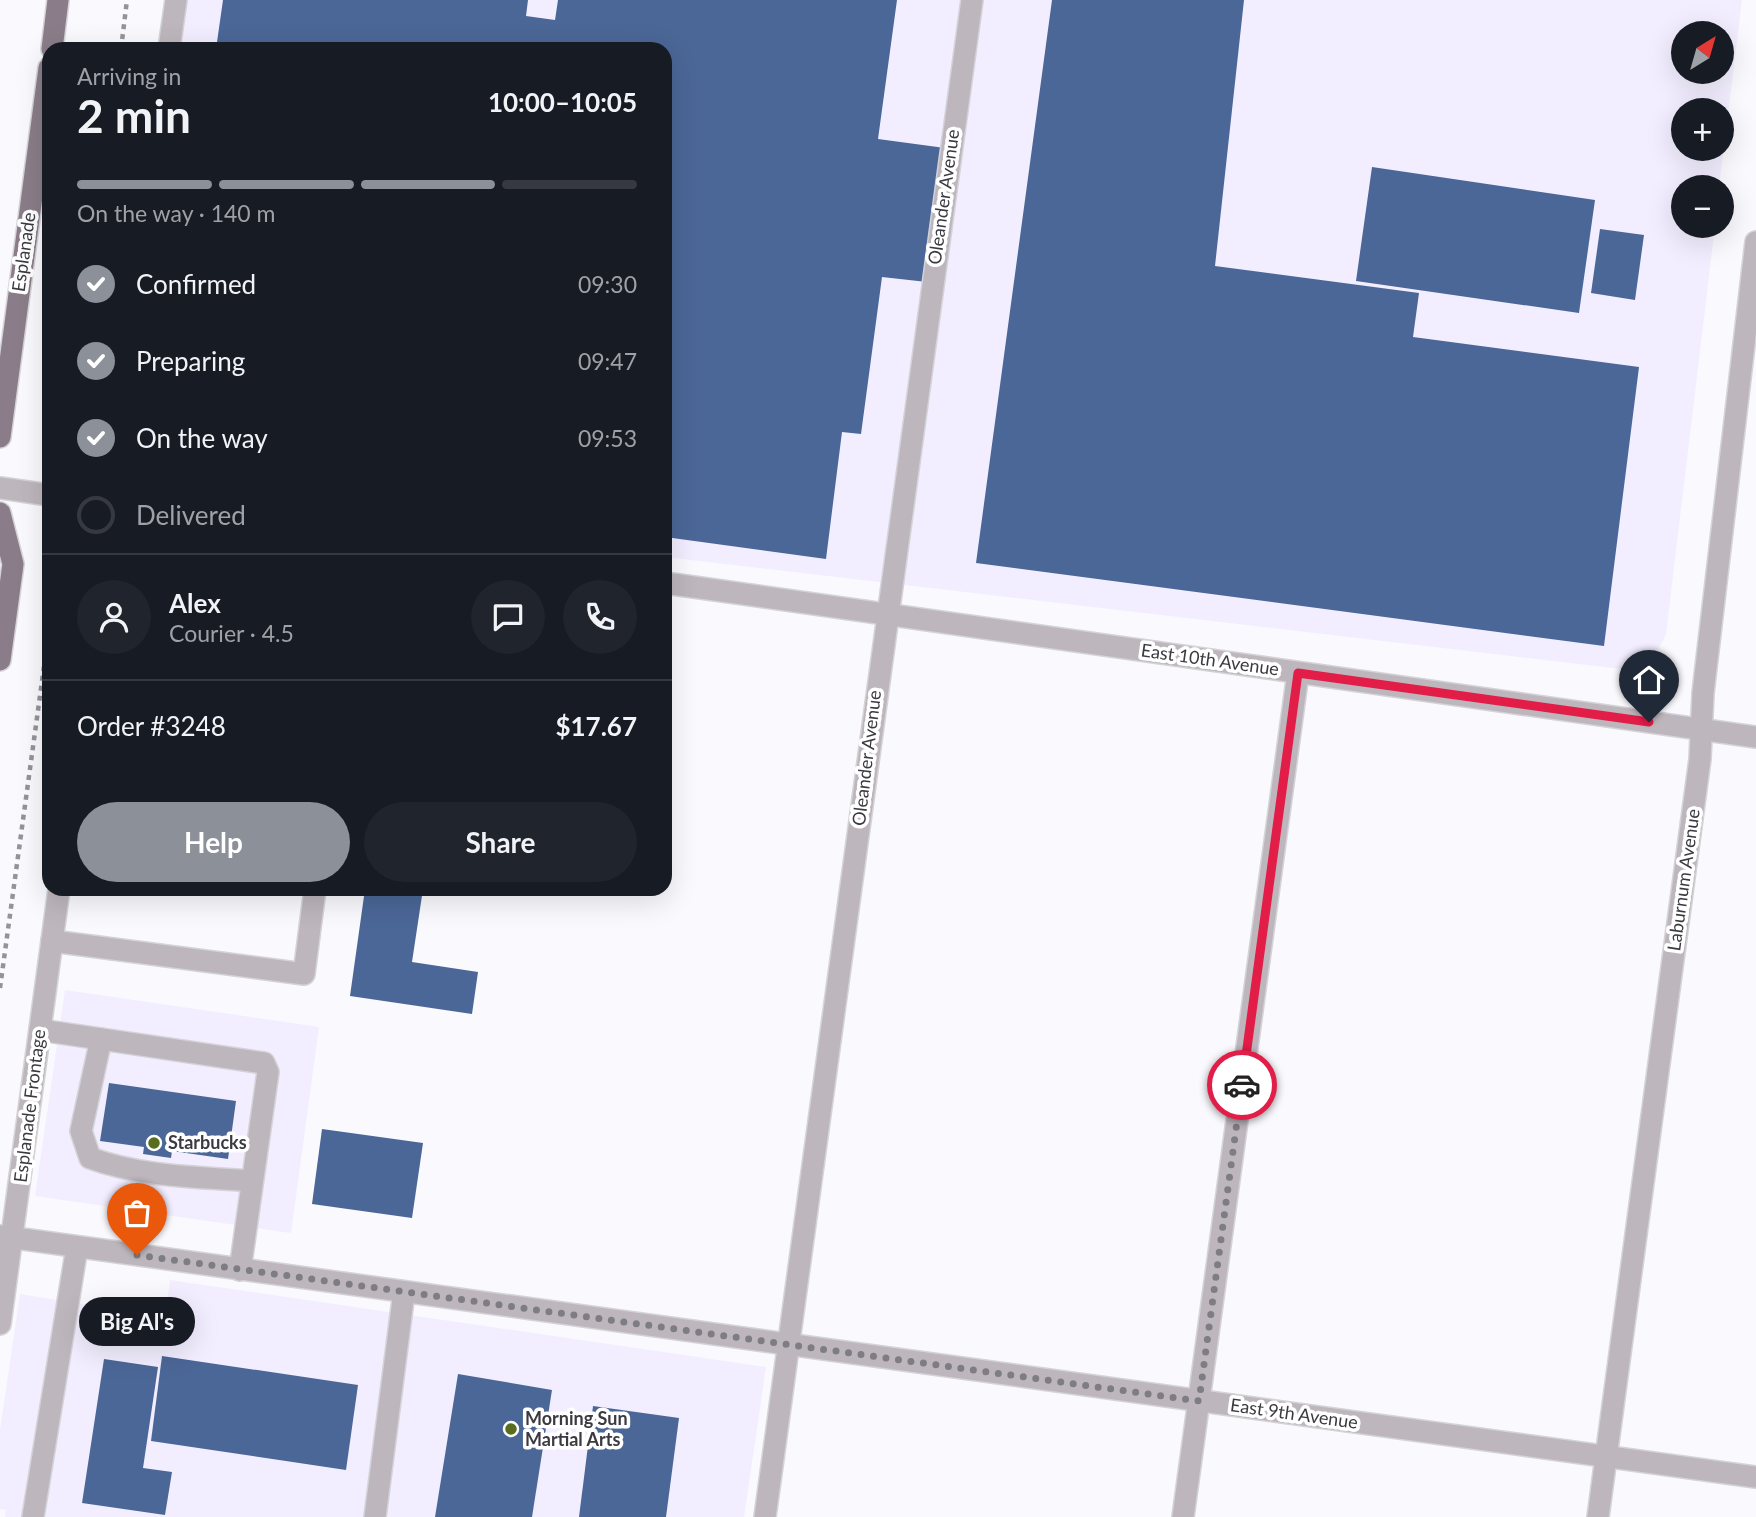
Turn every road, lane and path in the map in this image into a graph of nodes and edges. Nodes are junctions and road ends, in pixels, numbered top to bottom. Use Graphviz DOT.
graph roads {
  1 [pos="58,0"];
  2 [pos="127,0"];
  3 [pos="176,0"];
  4 [pos="972,0"];
  5 [pos="53,42"];
  6 [pos="122,42"];
  7 [pos="170,42"];
  8 [pos="42,121"];
  9 [pos="1756,242"];
  10 [pos="0,437"];
  11 [pos="0,488"];
  12 [pos="42,494"];
  13 [pos="0,513"];
  14 [pos="672,584"];
  15 [pos="886,614"];
  16 [pos="0,660"];
  17 [pos="1298,673"];
  18 [pos="42,682"];
  19 [pos="1703,730"];
  20 [pos="1756,737"];
  21 [pos="58,896"];
  22 [pos="314,896"];
  23 [pos="52,941"];
  24 [pos="0,988"];
  25 [pos="40,1030"];
  26 [pos="101,1039"];
  27 [pos="252,1181"];
  28 [pos="6,1237"];
  29 [pos="77,1247"];
  30 [pos="240,1269"];
  31 [pos="404,1292"];
  32 [pos="0,1324"];
  33 [pos="790,1345"];
  34 [pos="1199,1401"];
  35 [pos="1606,1457"];
  36 [pos="1756,1477"];
  37 [pos="33,1517"];
  38 [pos="375,1517"];
  39 [pos="765,1517"];
  40 [pos="1183,1517"];
  41 [pos="1598,1517"];
  1 -- 5 [label="main road"];
  2 -- 6 [label="path"];
  3 -- 7 [label="street"];
  4 -- 15 [label="street, Oleander Avenue"];
  8 -- 10 [label="main road, Esplanade"];
  9 -- 19 [label="street, Laburnum Avenue"];
  11 -- 12 [label="street"];
  13 -- 16 [label="main road"];
  14 -- 15 [label="street, East 10th Avenue"];
  15 -- 17 [label="street, East 10th Avenue"];
  15 -- 33 [label="street, Oleander Avenue"];
  17 -- 19 [label="street, East 10th Avenue"];
  17 -- 34 [label="street"];
  18 -- 24 [label="path"];
  19 -- 20 [label="street, East 10th Avenue"];
  19 -- 35 [label="street, Laburnum Avenue"];
  21 -- 23 [label="street, Esplanade Frontage"];
  22 -- 23 [label="street"];
  23 -- 25 [label="street, Esplanade Frontage"];
  25 -- 26 [label="street"];
  25 -- 28 [label="street, Esplanade Frontage"];
  26 -- 27 [label="street"];
  26 -- 27 [label="street"];
  27 -- 30 [label="street"];
  28 -- 29 [label="street, East 9th Avenue"];
  28 -- 32 [label="street, Esplanade Frontage"];
  29 -- 30 [label="street, East 9th Avenue"];
  29 -- 37 [label="street"];
  30 -- 31 [label="street, East 9th Avenue"];
  31 -- 33 [label="street, East 9th Avenue"];
  31 -- 38 [label="street"];
  33 -- 34 [label="street, East 9th Avenue"];
  33 -- 39 [label="street, Oleander Avenue"];
  34 -- 35 [label="street, East 9th Avenue"];
  34 -- 40 [label="street"];
  35 -- 36 [label="street, East 9th Avenue"];
  35 -- 41 [label="street, Laburnum Avenue"];
}
